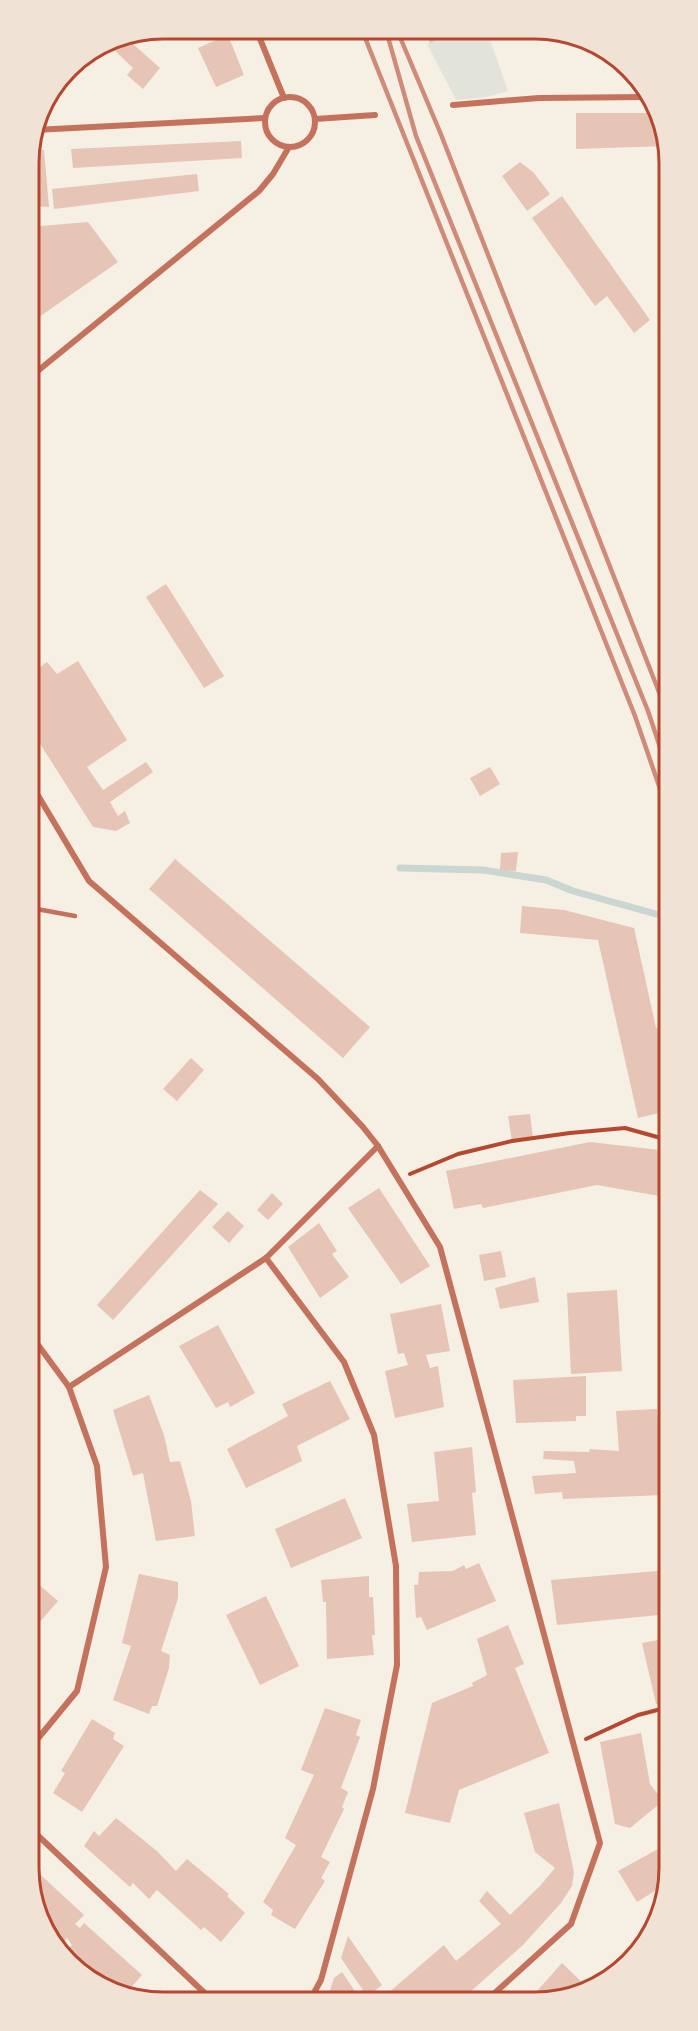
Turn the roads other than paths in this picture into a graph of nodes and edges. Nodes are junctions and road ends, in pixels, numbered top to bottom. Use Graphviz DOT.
graph roads {
  1 [pos="260,39"];
  2 [pos="640,97"];
  3 [pos="284,98"];
  4 [pos="453,105"];
  5 [pos="375,115"];
  6 [pos="266,118"];
  7 [pos="315,119"];
  8 [pos="43,130"];
  9 [pos="288,147"];
  10 [pos="39,370"];
  11 [pos="39,797"];
  12 [pos="39,909"];
  13 [pos="75,916"];
  14 [pos="378,1146"];
  15 [pos="266,1258"];
  16 [pos="39,1347"];
  17 [pos="69,1387"];
  18 [pos="39,1737"];
  19 [pos="39,1837"];
  20 [pos="204,1992"];
  21 [pos="314,1992"];
  22 [pos="496,1992"];
  1 -- 3 [label="street"];
  2 -- 4 [label="street"];
  3 -- 6 [label="street"];
  3 -- 7 [label="street"];
  5 -- 7 [label="street"];
  6 -- 8 [label="street"];
  6 -- 9 [label="street"];
  7 -- 9 [label="street"];
  9 -- 10 [label="street"];
  11 -- 14 [label="street"];
  12 -- 13 [label="lane"];
  14 -- 15 [label="street"];
  14 -- 22 [label="street"];
  15 -- 17 [label="street"];
  15 -- 21 [label="street"];
  16 -- 17 [label="street"];
  17 -- 18 [label="street"];
  19 -- 20 [label="street"];
}
